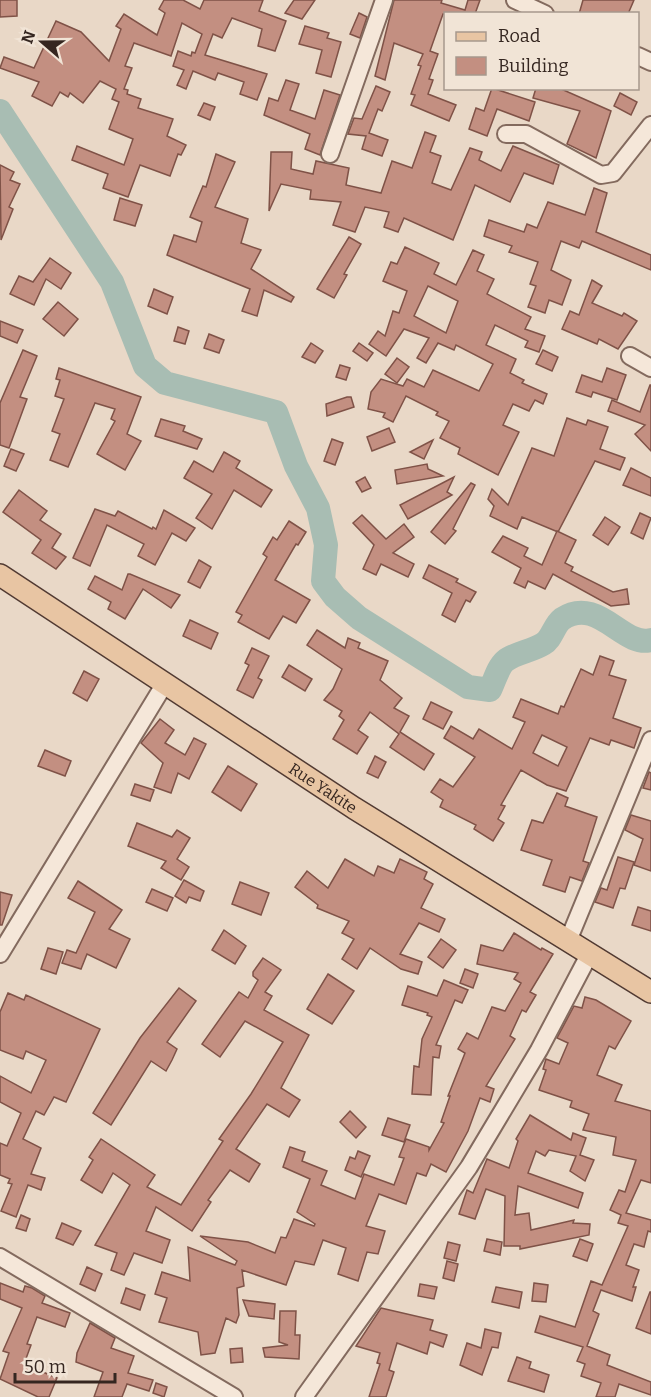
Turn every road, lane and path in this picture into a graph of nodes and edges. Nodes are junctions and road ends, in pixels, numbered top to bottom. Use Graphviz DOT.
graph roads {
  1 [pos="384,0"];
  2 [pos="515,0"];
  3 [pos="541,12"];
  4 [pos="651,125"];
  5 [pos="506,135"];
  6 [pos="330,154"];
  7 [pos="630,356"];
  8 [pos="651,368"];
  9 [pos="0,575"];
  10 [pos="164,685"];
  11 [pos="651,740"];
  12 [pos="568,941"];
  13 [pos="0,954"];
  14 [pos="589,954"];
  15 [pos="651,992"];
  16 [pos="0,1257"];
  17 [pos="234,1397"];
  18 [pos="304,1397"];
  1 -- 6 [label="street"];
  2 -- 3 [label="street"];
  4 -- 5 [label="street"];
  7 -- 8 [label="street"];
  9 -- 10 [label="main road, Rue Yakite"];
  10 -- 12 [label="main road, Rue Yakite"];
  10 -- 13 [label="street"];
  11 -- 12 [label="street"];
  12 -- 14 [label="main road, Rue Yakite"];
  14 -- 15 [label="main road, Rue Yakite"];
  14 -- 18 [label="street"];
  16 -- 17 [label="street"];
}
